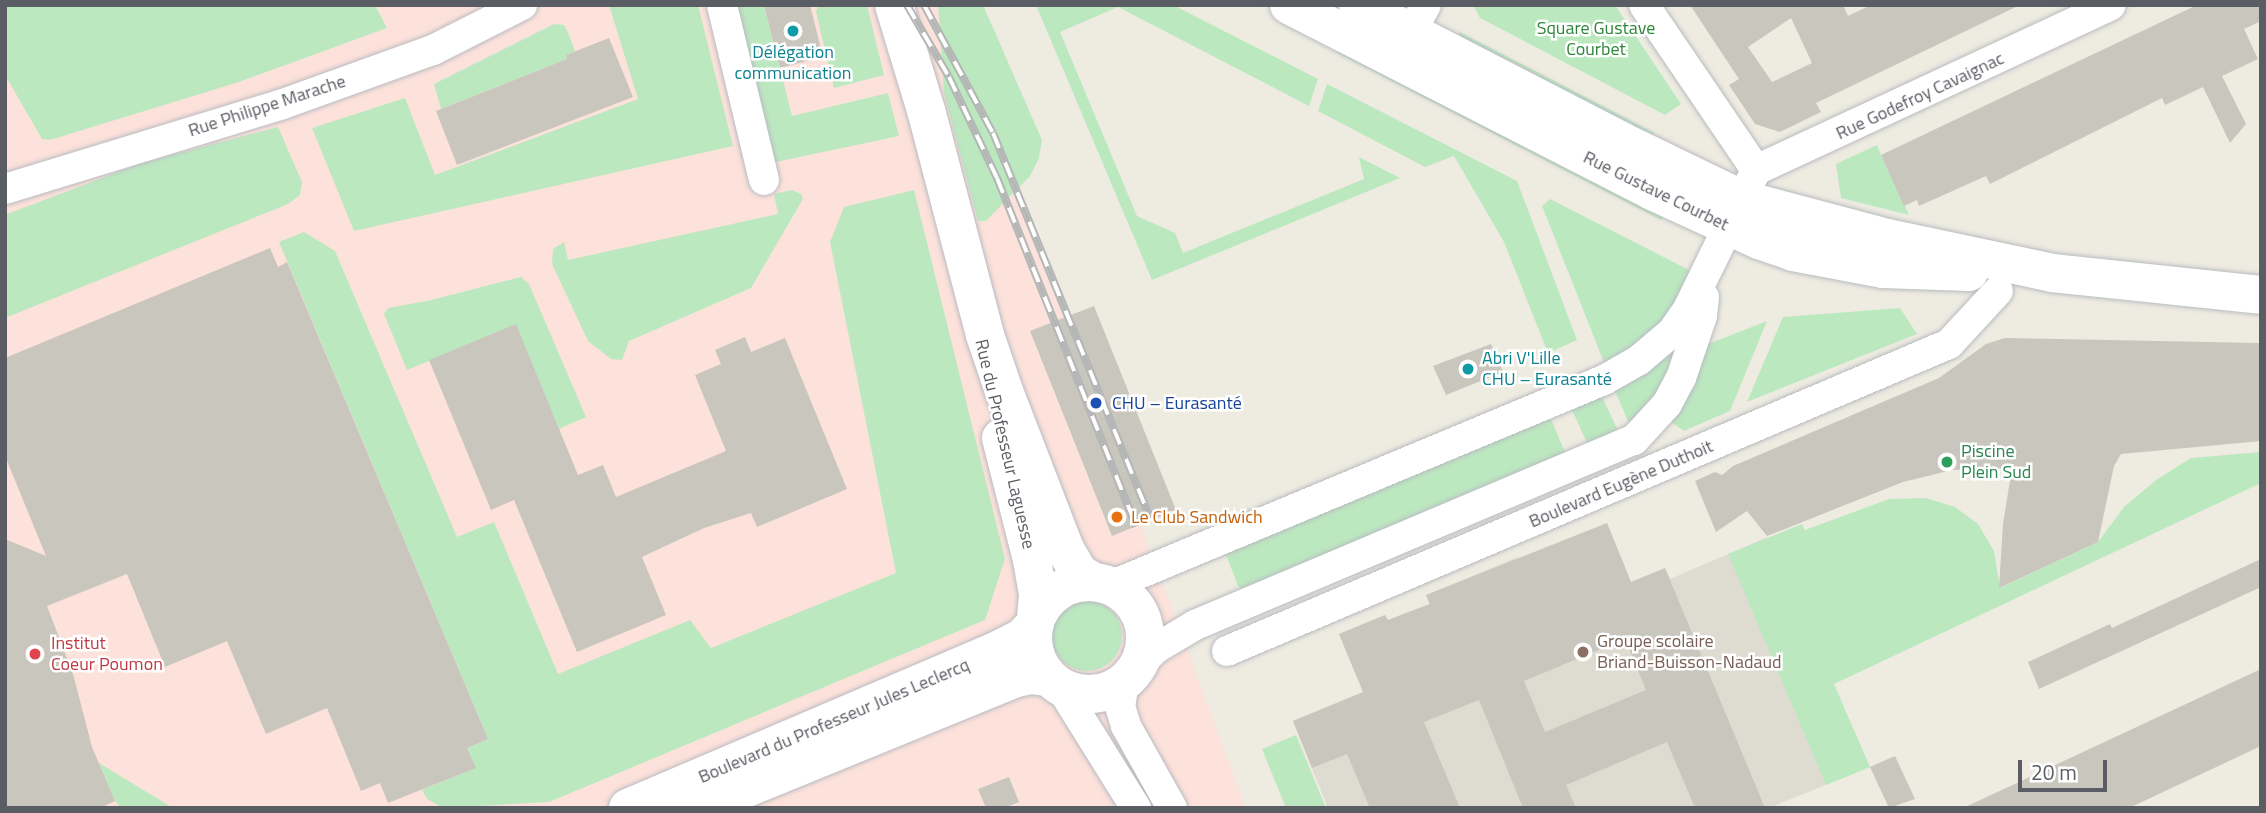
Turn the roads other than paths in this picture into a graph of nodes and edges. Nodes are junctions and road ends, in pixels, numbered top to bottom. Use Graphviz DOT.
graph roads {
  1 [pos="523,5"];
  2 [pos="722,5"];
  3 [pos="894,5"];
  4 [pos="913,5"];
  5 [pos="1289,5"];
  6 [pos="1358,5"];
  7 [pos="1644,5"];
  8 [pos="2111,5"];
  9 [pos="1419,19"];
  10 [pos="926,110"];
  11 [pos="764,180"];
  12 [pos="5,189"];
  13 [pos="1742,199"];
  14 [pos="967,271"];
  15 [pos="1708,272"];
  16 [pos="1998,291"];
  17 [pos="2261,295"];
  18 [pos="1102,584"];
  19 [pos="1035,621"];
  20 [pos="1227,651"];
  21 [pos="1131,674"];
  22 [pos="1054,682"];
  23 [pos="628,808"];
  24 [pos="698,808"];
  25 [pos="1136,808"];
  26 [pos="1172,808"];
  1 -- 12 [label="street, Rue Philippe Marache"];
  2 -- 11 [label="street"];
  3 -- 10 [label="street, Rue du Professeur Laguesse"];
  4 -- 10 [label="street, Rue du Professeur Laguesse"];
  5 -- 13 [label="street, Rue Gustave Courbet"];
  6 -- 9 [label="street, Rue Gustave Courbet"];
  7 -- 13 [label="street"];
  8 -- 13 [label="street, Rue Godefroy Cavaignac"];
  9 -- 13 [label="street, Rue Gustave Courbet"];
  10 -- 14 [label="street, Rue du Professeur Laguesse"];
  13 -- 15 [label="street, Boulevard Eugène Duthoit"];
  13 -- 17 [label="street, Rue Gustave Courbet"];
  14 -- 18 [label="street, Rue du Professeur Laguesse"];
  14 -- 19 [label="street, Rue du Professeur Laguesse"];
  15 -- 18 [label="street, Boulevard Eugène Duthoit"];
  15 -- 21 [label="street, Boulevard Eugène Duthoit"];
  16 -- 20 [label="street, Boulevard Eugène Duthoit"];
  18 -- 19 [label="street"];
  18 -- 21 [label="street"];
  19 -- 22 [label="street"];
  19 -- 23 [label="street, Boulevard du Professeur Jules Leclercq"];
  21 -- 22 [label="street"];
  21 -- 26 [label="street"];
  22 -- 24 [label="street, Boulevard du Professeur Jules Leclercq"];
  22 -- 25 [label="street"];
}
